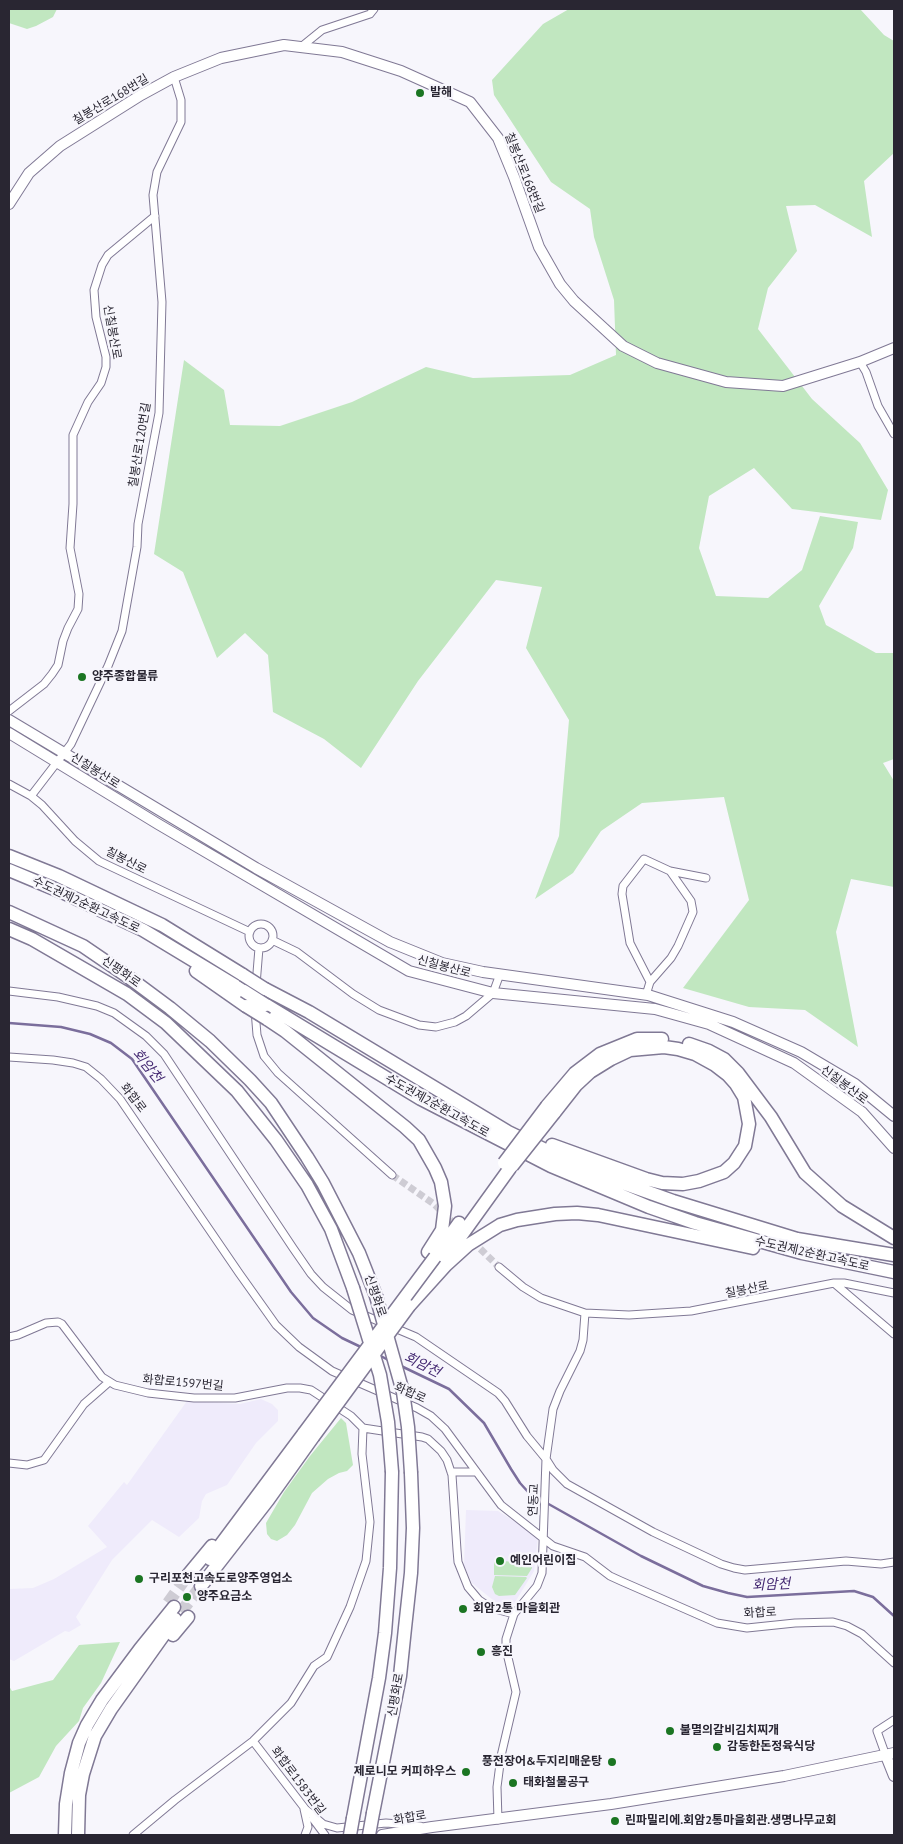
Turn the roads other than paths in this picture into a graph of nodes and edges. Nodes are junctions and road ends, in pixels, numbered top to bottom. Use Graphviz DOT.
graph roads {
  1 [pos="374,9"];
  2 [pos="301,47"];
  3 [pos="174,77"];
  4 [pos="9,204"];
  5 [pos="155,216"];
  6 [pos="894,348"];
  7 [pos="860,362"];
  8 [pos="894,434"];
  9 [pos="9,711"];
  10 [pos="9,720"];
  11 [pos="9,733"];
  12 [pos="64,753"];
  13 [pos="57,763"];
  14 [pos="9,784"];
  15 [pos="31,796"];
  16 [pos="9,856"];
  17 [pos="9,870"];
  18 [pos="670,871"];
  19 [pos="706,878"];
  20 [pos="9,912"];
  21 [pos="9,929"];
  22 [pos="142,930"];
  23 [pos="250,932"];
  24 [pos="272,940"];
  25 [pos="259,948"];
  26 [pos="500,974"];
  27 [pos="650,982"];
  28 [pos="9,991"];
  29 [pos="493,993"];
  30 [pos="646,995"];
  31 [pos="9,1057"];
  32 [pos="550,1109"];
  33 [pos="480,1116"];
  34 [pos="894,1116"];
  35 [pos="893,1144"];
  36 [pos="392,1175"];
  37 [pos="894,1238"];
  38 [pos="894,1255"];
  39 [pos="438,1259"];
  40 [pos="498,1267"];
  41 [pos="879,1270"];
  42 [pos="894,1272"];
  43 [pos="834,1283"];
  44 [pos="894,1293"];
  45 [pos="584,1313"];
  46 [pos="894,1334"];
  47 [pos="9,1337"];
  48 [pos="109,1382"];
  49 [pos="363,1428"];
  50 [pos="308,1435"];
  51 [pos="546,1459"];
  52 [pos="9,1463"];
  53 [pos="451,1472"];
  54 [pos="476,1472"];
  55 [pos="542,1538"];
  56 [pos="894,1562"];
  57 [pos="514,1614"];
  58 [pos="894,1662"];
  59 [pos="894,1720"];
  60 [pos="253,1741"];
  61 [pos="890,1754"];
  62 [pos="894,1776"];
  63 [pos="304,1808"];
  64 [pos="498,1820"];
  65 [pos="432,1827"];
  66 [pos="64,1835"];
  67 [pos="78,1835"];
  68 [pos="133,1835"];
  69 [pos="304,1835"];
  70 [pos="325,1835"];
  71 [pos="350,1835"];
  72 [pos="369,1835"];
  73 [pos="382,1835"];
  1 -- 2 [label="street"];
  2 -- 3 [label="street, 칠봉산로168번길"];
  2 -- 7 [label="street, 칠봉산로168번길"];
  3 -- 4 [label="street, 칠봉산로168번길"];
  3 -- 5 [label="street, 칠봉산로120번길"];
  5 -- 9 [label="street, 신칠봉산로"];
  5 -- 12 [label="street, 칠봉산로120번길"];
  6 -- 7 [label="street, 칠봉산로168번길"];
  7 -- 8 [label="street"];
  10 -- 12 [label="street, 신칠봉산로"];
  11 -- 13 [label="street, 신칠봉산로"];
  12 -- 13 [label="street, 칠봉산로120번길"];
  12 -- 26 [label="street, 신칠봉산로"];
  13 -- 15 [label="street, 칠봉산로120번길"];
  13 -- 29 [label="street, 신칠봉산로"];
  14 -- 15 [label="street, 칠봉산로"];
  15 -- 23 [label="street, 칠봉산로"];
  16 -- 33 [label="highway, 수도권제2순환고속도로, bridge"];
  17 -- 22 [label="highway, 수도권제2순환고속도로"];
  18 -- 19 [label="street"];
  18 -- 27 [label="street"];
  18 -- 27 [label="street"];
  20 -- 72 [label="highway, 신평화로, bridge"];
  21 -- 71 [label="highway, 신평화로, bridge"];
  22 -- 39 [label="highway, bridge"];
  22 -- 41 [label="highway, 수도권제2순환고속도로, bridge"];
  23 -- 24 [label="street"];
  23 -- 25 [label="street"];
  24 -- 25 [label="street"];
  24 -- 29 [label="street"];
  25 -- 36 [label="street"];
  26 -- 29 [label="street"];
  26 -- 30 [label="street, 신칠봉산로"];
  27 -- 30 [label="street"];
  28 -- 51 [label="street"];
  29 -- 35 [label="street, 신칠봉산로"];
  30 -- 34 [label="street, 신칠봉산로"];
  31 -- 54 [label="street, 화합로"];
  32 -- 33 [label="highway"];
  32 -- 37 [label="highway"];
  32 -- 39 [label="highway, bridge"];
  33 -- 38 [label="highway, 수도권제2순환고속도로"];
  39 -- 41 [label="highway"];
  39 -- 50 [label="highway, bridge"];
  39 -- 50 [label="highway, bridge"];
  40 -- 45 [label="street, 칠봉산로"];
  41 -- 42 [label="highway, 수도권제2순환고속도로"];
  43 -- 44 [label="street, 칠봉산로"];
  43 -- 45 [label="street, 칠봉산로"];
  43 -- 46 [label="street"];
  45 -- 51 [label="street"];
  47 -- 48 [label="street"];
  48 -- 49 [label="street, 화합로1597번길"];
  48 -- 52 [label="street"];
  49 -- 53 [label="street"];
  49 -- 60 [label="street"];
  50 -- 50 [label="highway"];
  51 -- 55 [label="street, 연동교"];
  51 -- 56 [label="street"];
  53 -- 54 [label="street"];
  53 -- 57 [label="street"];
  54 -- 55 [label="street, 화합로"];
  55 -- 57 [label="street"];
  55 -- 58 [label="street, 화합로"];
  57 -- 64 [label="street"];
  59 -- 61 [label="street"];
  60 -- 63 [label="street, 화합로1583번길"];
  60 -- 68 [label="street"];
  61 -- 62 [label="street"];
  61 -- 64 [label="street, 화합로"];
  63 -- 65 [label="street"];
  63 -- 69 [label="street"];
  63 -- 70 [label="street, 화합로1583번길"];
  64 -- 65 [label="street, 화합로"];
  65 -- 73 [label="street, 화합로"];
  66 -- 67 [label="highway"];
}
